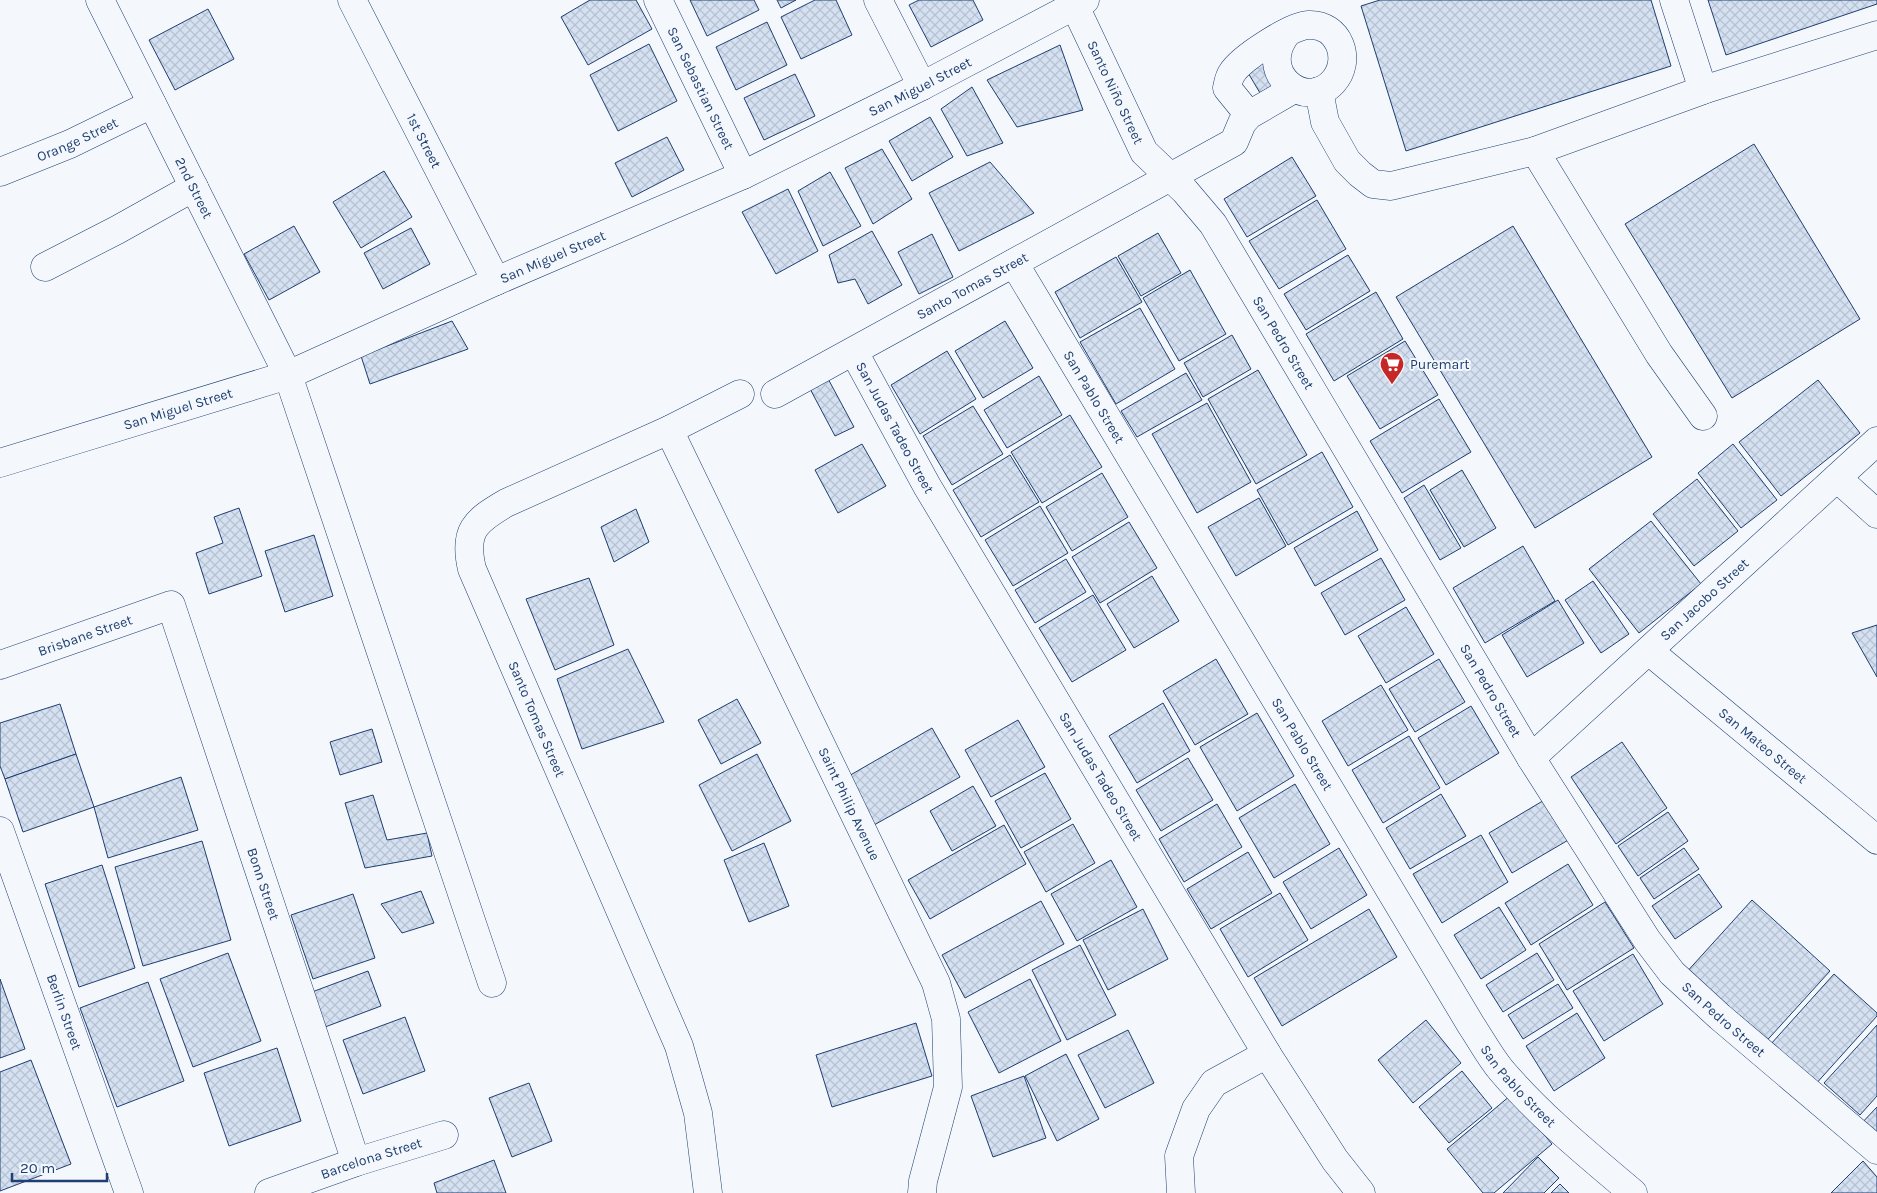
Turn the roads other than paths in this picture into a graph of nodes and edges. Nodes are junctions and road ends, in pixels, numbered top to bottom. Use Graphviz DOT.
graph roads {
  1 [pos="100,0"];
  2 [pos="352,0"];
  3 [pos="658,0"];
  4 [pos="878,0"];
  5 [pos="1674,0"];
  6 [pos="1077,2"];
  7 [pos="1287,34"];
  8 [pos="1877,35"];
  9 [pos="922,86"];
  10 [pos="1307,90"];
  11 [pos="1703,90"];
  12 [pos="152,104"];
  13 [pos="1249,115"];
  14 [pos="1535,151"];
  15 [pos="0,172"];
  16 [pos="743,176"];
  17 [pos="1170,178"];
  18 [pos="194,187"];
  19 [pos="1014,263"];
  20 [pos="45,267"];
  21 [pos="496,282"];
  22 [pos="854,352"];
  23 [pos="288,376"];
  24 [pos="740,394"];
  25 [pos="775,394"];
  26 [pos="1703,416"];
  27 [pos="669,430"];
  28 [pos="1877,441"];
  29 [pos="0,463"];
  30 [pos="1836,478"];
  31 [pos="1877,514"];
  32 [pos="171,605"];
  33 [pos="1649,651"];
  34 [pos="0,665"];
  35 [pos="1532,758"];
  36 [pos="0,831"];
  37 [pos="1877,840"];
  38 [pos="492,983"];
  39 [pos="1267,1054"];
  40 [pos="444,1135"];
  41 [pos="1877,1150"];
  42 [pos="356,1162"];
  43 [pos="129,1193"];
  44 [pos="269,1193"];
  45 [pos="708,1193"];
  46 [pos="922,1193"];
  47 [pos="1181,1193"];
  48 [pos="1361,1193"];
  49 [pos="1633,1193"];
  1 -- 12 [label="street, 2nd Street"];
  2 -- 21 [label="street, 1st Street"];
  3 -- 16 [label="street, San Sebastian Street"];
  4 -- 9 [label="street"];
  5 -- 11 [label="street"];
  6 -- 9 [label="street, San Miguel Street"];
  6 -- 17 [label="street, Santo Niño Street"];
  7 -- 10 [label="street"];
  7 -- 10 [label="street"];
  7 -- 13 [label="street"];
  8 -- 11 [label="street"];
  9 -- 16 [label="street, San Miguel Street"];
  10 -- 13 [label="street"];
  10 -- 14 [label="street"];
  11 -- 14 [label="street"];
  12 -- 15 [label="street, Orange Street"];
  12 -- 18 [label="street, 2nd Street"];
  13 -- 17 [label="street, Santo Tomas Street"];
  14 -- 26 [label="street"];
  16 -- 21 [label="street, San Miguel Street"];
  17 -- 19 [label="street, Santo Tomas Street"];
  17 -- 35 [label="street, San Pedro Street"];
  18 -- 20 [label="street"];
  18 -- 23 [label="street, 2nd Street"];
  19 -- 22 [label="street, Santo Tomas Street"];
  19 -- 49 [label="street, San Pablo Street"];
  21 -- 23 [label="street, San Miguel Street"];
  22 -- 25 [label="street, Santo Tomas Street"];
  22 -- 39 [label="street, San Judas Tadeo Street"];
  23 -- 29 [label="street, San Miguel Street"];
  23 -- 38 [label="street, 2nd Street"];
  24 -- 27 [label="street, Santo Tomas Street"];
  27 -- 45 [label="street, Santo Tomas Street"];
  27 -- 46 [label="street, Saint Philip Avenue"];
  28 -- 30 [label="street, San Jacobo Street"];
  30 -- 31 [label="street"];
  30 -- 33 [label="street, San Jacobo Street"];
  32 -- 34 [label="street, Brisbane Street"];
  32 -- 42 [label="street, Bonn Street"];
  33 -- 35 [label="street, San Jacobo Street"];
  33 -- 37 [label="street, San Mateo Street"];
  35 -- 41 [label="street, San Pedro Street"];
  36 -- 43 [label="street, Berlin Street"];
  39 -- 47 [label="street"];
  39 -- 48 [label="street, San Judas Tadeo Street"];
  40 -- 42 [label="street, Barcelona Street"];
  42 -- 44 [label="street, Barcelona Street"];
}
